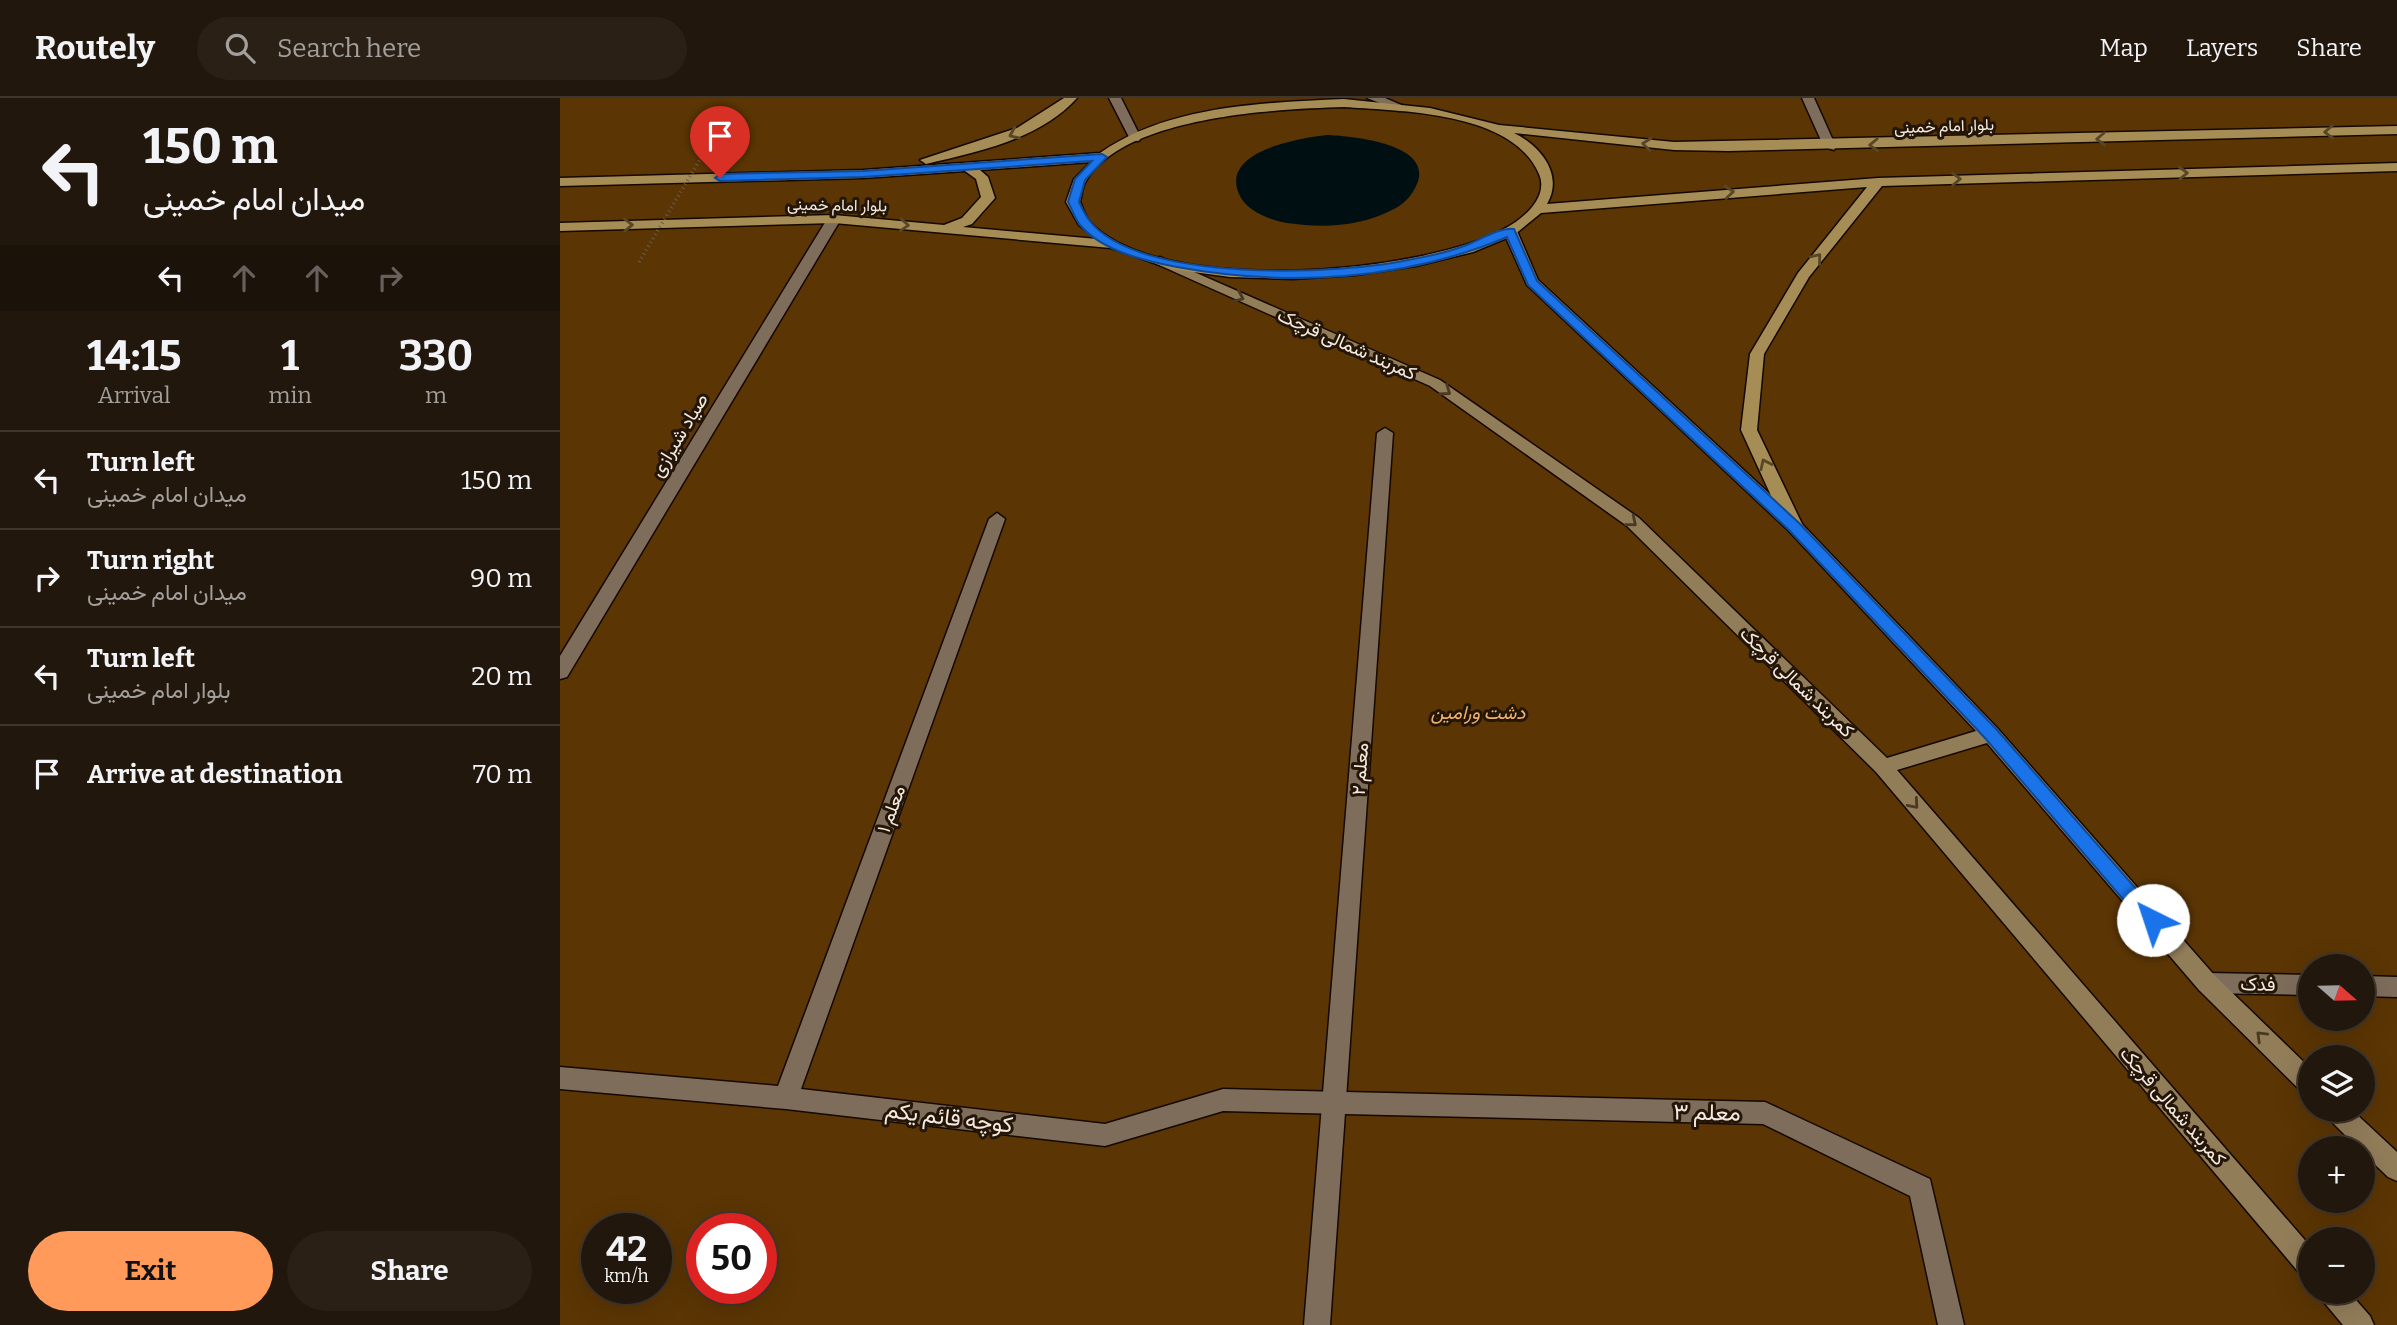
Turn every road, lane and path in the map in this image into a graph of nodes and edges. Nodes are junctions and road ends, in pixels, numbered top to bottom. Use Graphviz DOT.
graph roads {
  1 [pos="1071,98"];
  2 [pos="1115,98"];
  3 [pos="1373,98"];
  4 [pos="1808,98"];
  5 [pos="1400,107"];
  6 [pos="1493,127"];
  7 [pos="2397,130"];
  8 [pos="1135,138"];
  9 [pos="708,145"];
  10 [pos="1829,147"];
  11 [pos="1102,157"];
  12 [pos="968,167"];
  13 [pos="2397,167"];
  14 [pos="863,174"];
  15 [pos="560,182"];
  16 [pos="1878,182"];
  17 [pos="1539,209"];
  18 [pos="834,219"];
  19 [pos="560,227"];
  20 [pos="948,228"];
  21 [pos="1510,231"];
  22 [pos="1113,244"];
  23 [pos="1154,260"];
  24 [pos="639,262"];
  25 [pos="1385,433"];
  26 [pos="997,519"];
  27 [pos="1794,526"];
  28 [pos="560,672"];
  29 [pos="1991,734"];
  30 [pos="1883,767"];
  31 [pos="2207,983"];
  32 [pos="2298,985"];
  33 [pos="2375,986"];
  34 [pos="2397,987"];
  35 [pos="2298,1072"];
  36 [pos="560,1078"];
  37 [pos="786,1098"];
  38 [pos="1335,1104"];
  39 [pos="2348,1122"];
  40 [pos="2397,1169"];
  41 [pos="2298,1252"];
  42 [pos="2343,1304"];
  43 [pos="1317,1325"];
  44 [pos="1951,1325"];
  45 [pos="2361,1325"];
  1 -- 14 [label="main road, one-way"];
  2 -- 8 [label="street"];
  3 -- 5 [label="street"];
  4 -- 10 [label="street"];
  5 -- 6 [label="main road"];
  5 -- 8 [label="main road"];
  10 -- 6 [label="main road, بلوار امام خمینی, one-way"];
  6 -- 17 [label="main road"];
  7 -- 10 [label="main road, بلوار امام خمینی, one-way"];
  8 -- 11 [label="main road"];
  9 -- 24 [label="path, bridge"];
  11 -- 12 [label="main road, بلوار امام خمینی"];
  11 -- 22 [label="main road"];
  12 -- 14 [label="main road, بلوار امام خمینی"];
  12 -- 20 [label="main road"];
  16 -- 13 [label="main road, one-way"];
  14 -- 15 [label="main road, بلوار امام خمینی"];
  17 -- 16 [label="main road, one-way"];
  27 -- 16 [label="main road, one-way"];
  17 -- 21 [label="main road"];
  19 -- 18 [label="main road, بلوار امام خمینی, one-way"];
  18 -- 20 [label="main road, بلوار امام خمینی, one-way"];
  18 -- 28 [label="street, صیاد شیرازی"];
  20 -- 22 [label="main road, بلوار امام خمینی"];
  21 -- 23 [label="main road"];
  21 -- 27 [label="main road"];
  22 -- 23 [label="main road"];
  23 -- 30 [label="main road, کمربند شمالی قرچک, one-way"];
  25 -- 38 [label="street, معلم ۲"];
  26 -- 37 [label="street, معلم ۱"];
  27 -- 29 [label="main road"];
  29 -- 30 [label="main road"];
  29 -- 31 [label="main road"];
  30 -- 41 [label="main road, کمربند شمالی قرچک, one-way"];
  31 -- 32 [label="street, فدک"];
  35 -- 31 [label="main road, one-way"];
  33 -- 34 [label="street"];
  36 -- 37 [label="street, کوچه قائم یکم"];
  37 -- 38 [label="street, کوچه قائم یکم"];
  38 -- 43 [label="street, معلم ۲"];
  38 -- 44 [label="street, معلم ۳"];
  39 -- 40 [label="main road"];
  42 -- 45 [label="main road"];
}
